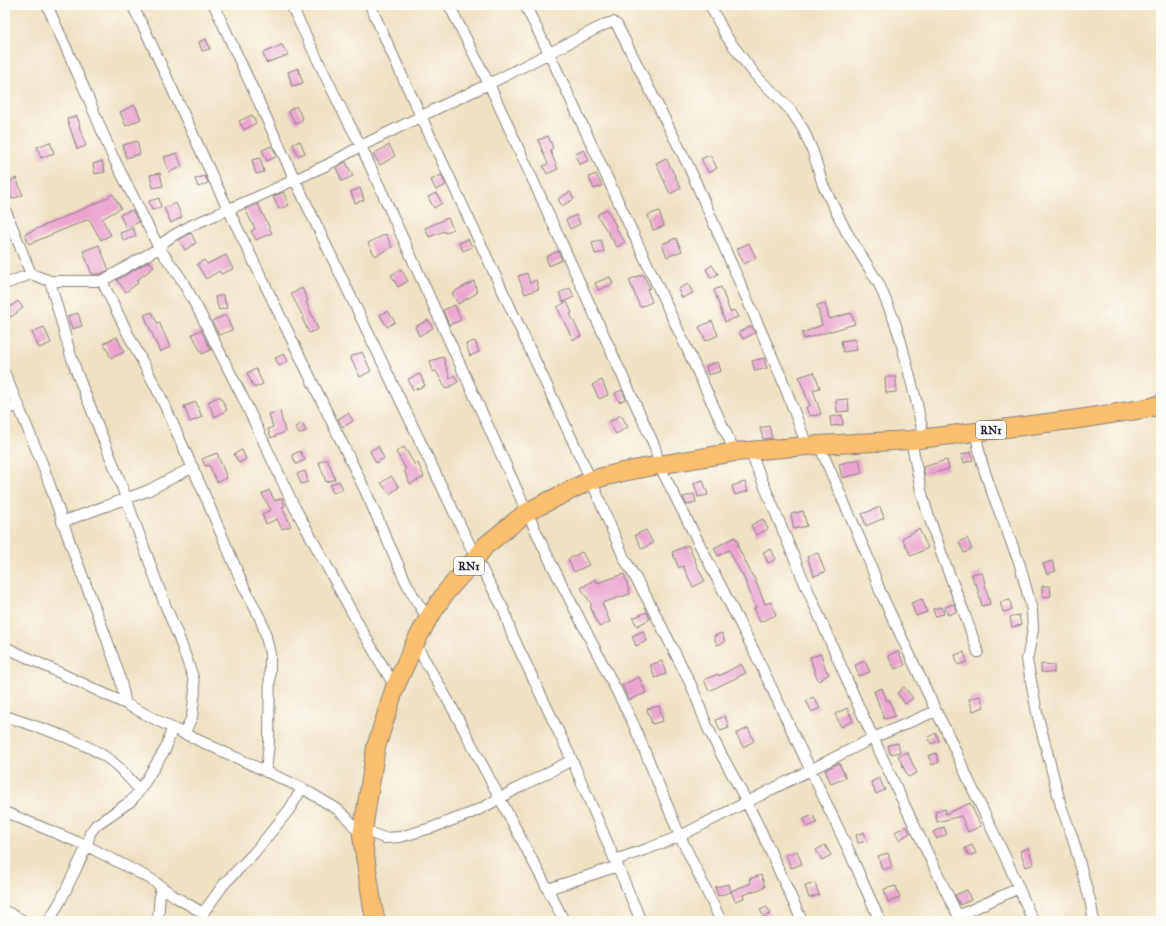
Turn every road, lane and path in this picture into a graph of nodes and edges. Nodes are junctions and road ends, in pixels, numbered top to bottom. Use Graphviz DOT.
graph roads {
  1 [pos="46,5"];
  2 [pos="132,5"];
  3 [pos="214,5"];
  4 [pos="291,5"];
  5 [pos="370,5"];
  6 [pos="449,5"];
  7 [pos="525,5"];
  8 [pos="710,5"];
  9 [pos="549,53"];
  10 [pos="488,84"];
  11 [pos="421,117"];
  12 [pos="361,146"];
  13 [pos="295,180"];
  14 [pos="5,209"];
  15 [pos="229,209"];
  16 [pos="159,248"];
  17 [pos="31,274"];
  18 [pos="50,280"];
  19 [pos="102,281"];
  20 [pos="5,284"];
  21 [pos="5,374"];
  22 [pos="1161,404"];
  23 [pos="19,405"];
  24 [pos="5,410"];
  25 [pos="975,432"];
  26 [pos="918,440"];
  27 [pos="813,446"];
  28 [pos="742,452"];
  29 [pos="659,465"];
  30 [pos="193,467"];
  31 [pos="591,480"];
  32 [pos="126,499"];
  33 [pos="527,512"];
  34 [pos="62,522"];
  35 [pos="476,558"];
  36 [pos="428,619"];
  37 [pos="415,643"];
  38 [pos="5,647"];
  39 [pos="978,652"];
  40 [pos="395,687"];
  41 [pos="126,704"];
  42 [pos="936,710"];
  43 [pos="5,716"];
  44 [pos="172,728"];
  45 [pos="184,734"];
  46 [pos="873,738"];
  47 [pos="572,760"];
  48 [pos="810,770"];
  49 [pos="266,772"];
  50 [pos="302,788"];
  51 [pos="140,790"];
  52 [pos="499,798"];
  53 [pos="747,802"];
  54 [pos="5,812"];
  55 [pos="363,833"];
  56 [pos="680,836"];
  57 [pos="87,846"];
  58 [pos="617,863"];
  59 [pos="162,887"];
  60 [pos="1019,888"];
  61 [pos="548,889"];
  62 [pos="5,911"];
  63 [pos="24,921"];
  64 [pos="49,921"];
  65 [pos="158,921"];
  66 [pos="376,921"];
  67 [pos="564,921"];
  68 [pos="641,921"];
  69 [pos="721,921"];
  70 [pos="802,921"];
  71 [pos="880,921"];
  72 [pos="1032,921"];
  73 [pos="1092,921"];
  1 -- 16 [label="street"];
  2 -- 15 [label="street"];
  3 -- 13 [label="street"];
  4 -- 12 [label="street"];
  5 -- 11 [label="street"];
  6 -- 10 [label="street"];
  7 -- 9 [label="street"];
  8 -- 26 [label="street"];
  9 -- 10 [label="street"];
  9 -- 27 [label="street"];
  9 -- 28 [label="street"];
  10 -- 11 [label="street"];
  10 -- 29 [label="street"];
  11 -- 12 [label="street"];
  11 -- 31 [label="street"];
  12 -- 13 [label="street"];
  12 -- 33 [label="street"];
  13 -- 15 [label="street"];
  13 -- 35 [label="street"];
  14 -- 17 [label="street"];
  15 -- 16 [label="street"];
  15 -- 36 [label="street"];
  16 -- 19 [label="street"];
  16 -- 40 [label="street"];
  17 -- 18 [label="street"];
  17 -- 20 [label="street"];
  18 -- 19 [label="street"];
  18 -- 32 [label="street"];
  19 -- 30 [label="street"];
  21 -- 23 [label="street"];
  22 -- 25 [label="highway, RN1"];
  23 -- 24 [label="street"];
  23 -- 34 [label="street"];
  25 -- 26 [label="highway, RN1"];
  25 -- 73 [label="street"];
  26 -- 27 [label="highway, RN1"];
  26 -- 39 [label="street"];
  27 -- 28 [label="highway, RN1"];
  27 -- 42 [label="street"];
  28 -- 29 [label="highway, RN1"];
  28 -- 46 [label="street"];
  29 -- 31 [label="highway, RN1"];
  29 -- 48 [label="street"];
  30 -- 32 [label="street"];
  30 -- 49 [label="street"];
  31 -- 33 [label="highway, RN1"];
  31 -- 53 [label="street"];
  32 -- 34 [label="street"];
  32 -- 45 [label="street"];
  33 -- 35 [label="highway, RN1"];
  33 -- 56 [label="street"];
  34 -- 41 [label="street"];
  35 -- 36 [label="highway, RN1"];
  35 -- 47 [label="street"];
  36 -- 37 [label="highway, RN1"];
  37 -- 40 [label="highway, RN1"];
  37 -- 52 [label="street"];
  38 -- 41 [label="street"];
  40 -- 55 [label="highway, RN1"];
  41 -- 44 [label="street"];
  42 -- 46 [label="street"];
  42 -- 60 [label="street"];
  43 -- 51 [label="street"];
  44 -- 45 [label="street"];
  44 -- 51 [label="street"];
  45 -- 49 [label="street"];
  46 -- 48 [label="street"];
  46 -- 60 [label="street"];
  47 -- 52 [label="street"];
  47 -- 58 [label="street"];
  48 -- 53 [label="street"];
  48 -- 71 [label="street"];
  49 -- 50 [label="street"];
  50 -- 55 [label="street"];
  50 -- 59 [label="street"];
  51 -- 57 [label="street"];
  52 -- 55 [label="street"];
  52 -- 61 [label="street"];
  53 -- 56 [label="street"];
  53 -- 70 [label="street"];
  54 -- 57 [label="street"];
  55 -- 66 [label="highway, RN1"];
  56 -- 58 [label="street"];
  56 -- 69 [label="street"];
  57 -- 59 [label="street"];
  57 -- 64 [label="street"];
  58 -- 61 [label="street"];
  58 -- 68 [label="street"];
  59 -- 65 [label="street"];
  60 -- 72 [label="street"];
  61 -- 67 [label="street"];
  62 -- 63 [label="street"];
}
